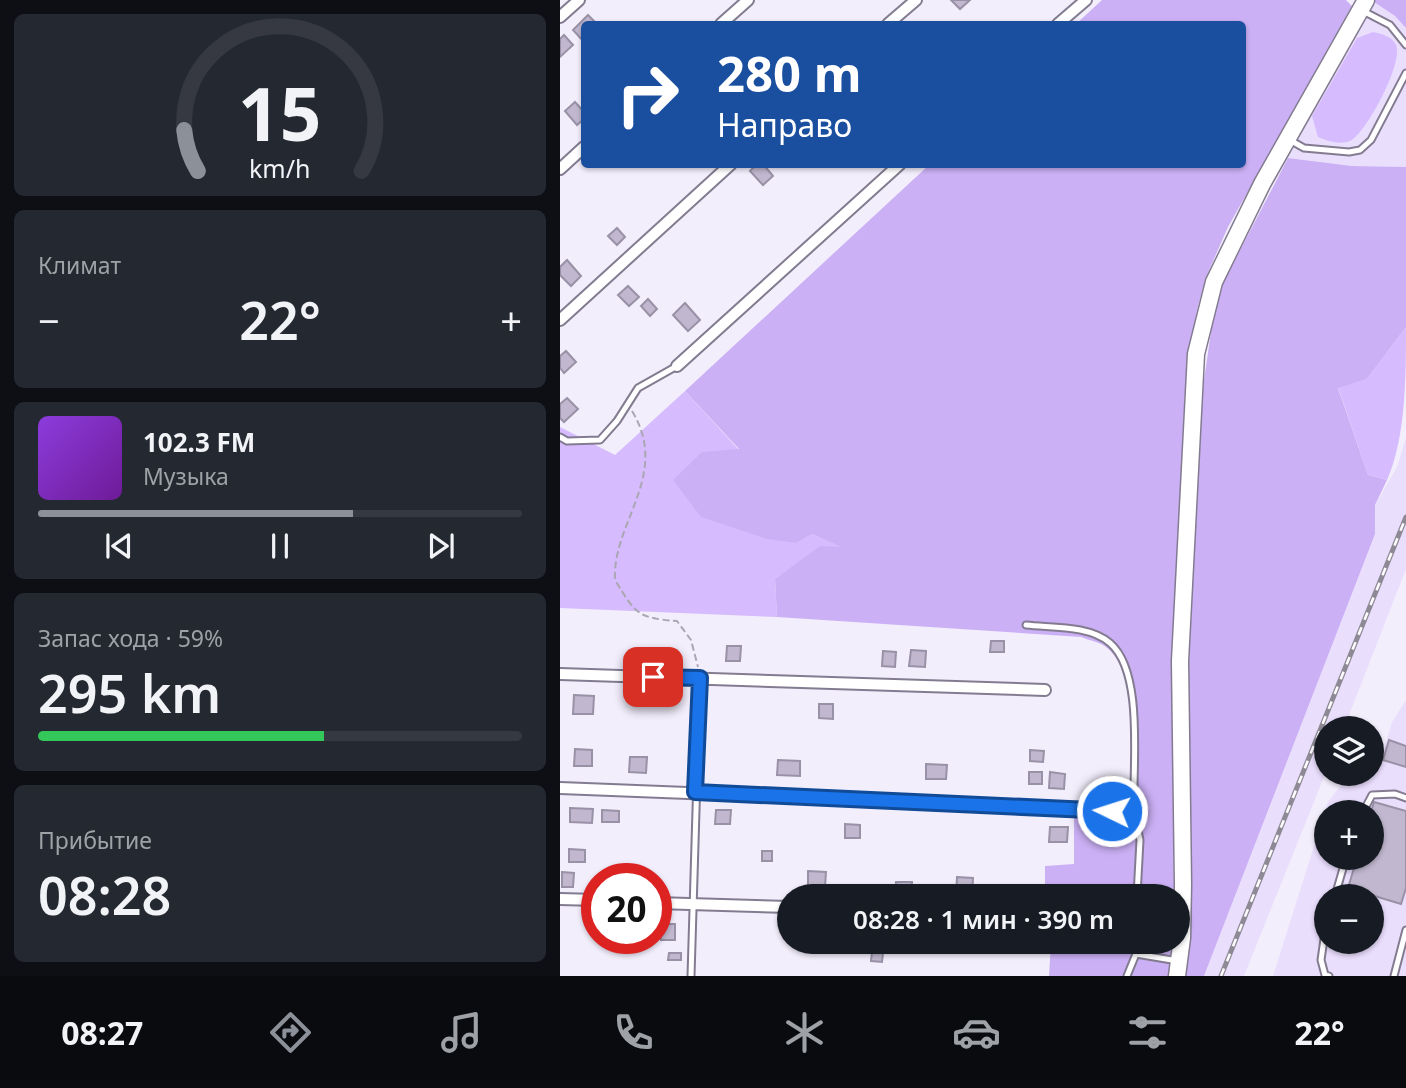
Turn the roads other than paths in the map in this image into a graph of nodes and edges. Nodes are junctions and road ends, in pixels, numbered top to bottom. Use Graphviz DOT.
graph roads {
  1 [pos="579,0"];
  2 [pos="748,0"];
  3 [pos="915,0"];
  4 [pos="1086,0"];
  5 [pos="1363,5"];
  6 [pos="560,17"];
  7 [pos="724,21"];
  8 [pos="891,21"];
  9 [pos="1062,21"];
  10 [pos="1406,45"];
  11 [pos="1406,73"];
  12 [pos="1288,139"];
  13 [pos="581,150"];
  14 [pos="727,168"];
  15 [pos="896,168"];
  16 [pos="560,169"];
  17 [pos="560,320"];
  18 [pos="677,366"];
  19 [pos="560,437"];
  20 [pos="1026,625"];
  21 [pos="560,674"];
  22 [pos="700,678"];
  23 [pos="1045,690"];
  24 [pos="560,788"];
  25 [pos="695,792"];
  26 [pos="1406,798"];
  27 [pos="1369,800"];
  28 [pos="1089,809"];
  29 [pos="1134,812"];
  30 [pos="1137,884"];
  31 [pos="560,899"];
  32 [pos="581,900"];
  33 [pos="672,903"];
  34 [pos="692,904"];
  35 [pos="777,907"];
  36 [pos="1406,930"];
  37 [pos="1136,954"];
  38 [pos="1322,954"];
  39 [pos="1178,968"];
  40 [pos="691,976"];
  41 [pos="1127,976"];
  42 [pos="1329,976"];
  43 [pos="1394,976"];
  1 -- 6 [label="street"];
  2 -- 7 [label="street"];
  3 -- 8 [label="street"];
  4 -- 9 [label="street"];
  5 -- 10 [label="lane"];
  5 -- 12 [label="street"];
  11 -- 12 [label="lane"];
  12 -- 39 [label="street"];
  13 -- 16 [label="street"];
  14 -- 17 [label="street"];
  15 -- 18 [label="street"];
  18 -- 19 [label="lane"];
  20 -- 29 [label="lane"];
  21 -- 22 [label="street"];
  22 -- 23 [label="street"];
  22 -- 25 [label="lane"];
  24 -- 25 [label="street"];
  25 -- 28 [label="street"];
  25 -- 34 [label="lane"];
  26 -- 27 [label="lane"];
  28 -- 29 [label="lane"];
  29 -- 30 [label="lane"];
  31 -- 32 [label="street"];
  33 -- 34 [label="street"];
  34 -- 35 [label="street"];
  34 -- 40 [label="lane"];
  36 -- 43 [label="lane"];
  37 -- 39 [label="lane"];
  37 -- 41 [label="lane"];
  38 -- 42 [label="lane"];
}
